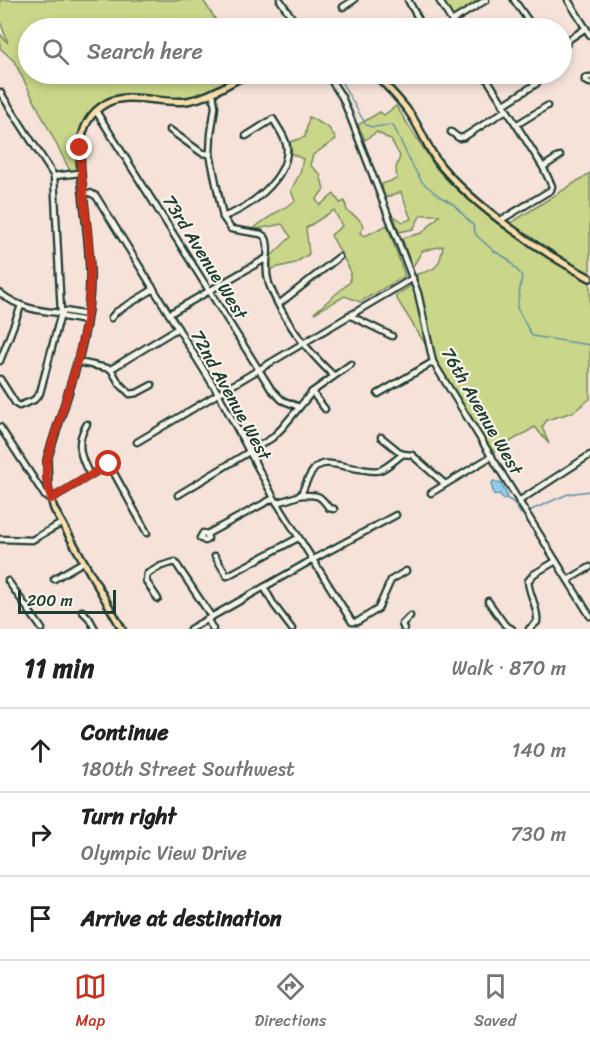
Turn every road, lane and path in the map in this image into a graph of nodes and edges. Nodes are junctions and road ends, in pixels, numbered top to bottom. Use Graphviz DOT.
graph roads {
  1 [pos="280,0"];
  2 [pos="354,0"];
  3 [pos="408,0"];
  4 [pos="439,0"];
  5 [pos="486,0"];
  6 [pos="514,0"];
  7 [pos="568,0"];
  8 [pos="343,7"];
  9 [pos="292,18"];
  10 [pos="418,18"];
  11 [pos="450,18"];
  12 [pos="457,18"];
  13 [pos="527,18"];
  14 [pos="586,28"];
  15 [pos="590,35"];
  16 [pos="572,37"];
  17 [pos="590,77"];
  18 [pos="590,83"];
  19 [pos="230,84"];
  20 [pos="333,84"];
  21 [pos="384,84"];
  22 [pos="490,84"];
  23 [pos="536,84"];
  24 [pos="0,92"];
  25 [pos="213,93"];
  26 [pos="503,105"];
  27 [pos="547,106"];
  28 [pos="506,110"];
  29 [pos="96,111"];
  30 [pos="516,125"];
  31 [pos="170,130"];
  32 [pos="451,132"];
  33 [pos="246,136"];
  34 [pos="210,154"];
  35 [pos="560,156"];
  36 [pos="543,167"];
  37 [pos="80,173"];
  38 [pos="54,176"];
  39 [pos="83,193"];
  40 [pos="223,218"];
  41 [pos="501,220"];
  42 [pos="339,256"];
  43 [pos="266,259"];
  44 [pos="413,278"];
  45 [pos="590,278"];
  46 [pos="154,289"];
  47 [pos="210,290"];
  48 [pos="0,293"];
  49 [pos="279,304"];
  50 [pos="21,306"];
  51 [pos="61,313"];
  52 [pos="170,314"];
  53 [pos="349,315"];
  54 [pos="86,318"];
  55 [pos="111,318"];
  56 [pos="178,328"];
  57 [pos="392,336"];
  58 [pos="302,342"];
  59 [pos="0,359"];
  60 [pos="78,362"];
  61 [pos="433,362"];
  62 [pos="351,364"];
  63 [pos="111,369"];
  64 [pos="260,369"];
  65 [pos="334,376"];
  66 [pos="0,379"];
  67 [pos="152,386"];
  68 [pos="312,392"];
  69 [pos="218,393"];
  70 [pos="378,394"];
  71 [pos="298,407"];
  72 [pos="324,410"];
  73 [pos="87,424"];
  74 [pos="0,427"];
  75 [pos="381,437"];
  76 [pos="137,442"];
  77 [pos="248,452"];
  78 [pos="402,454"];
  79 [pos="590,455"];
  80 [pos="492,456"];
  81 [pos="90,476"];
  82 [pos="445,484"];
  83 [pos="431,493"];
  84 [pos="178,495"];
  85 [pos="301,495"];
  86 [pos="274,498"];
  87 [pos="51,499"];
  88 [pos="519,501"];
  89 [pos="277,503"];
  90 [pos="334,509"];
  91 [pos="396,515"];
  92 [pos="62,523"];
  93 [pos="147,533"];
  94 [pos="207,534"];
  95 [pos="298,538"];
  96 [pos="0,539"];
  97 [pos="215,556"];
  98 [pos="312,560"];
  99 [pos="556,561"];
  100 [pos="84,562"];
  101 [pos="590,567"];
  102 [pos="406,571"];
  103 [pos="54,579"];
  104 [pos="568,580"];
  105 [pos="8,581"];
  106 [pos="264,586"];
  107 [pos="158,599"];
  108 [pos="488,601"];
  109 [pos="82,611"];
  110 [pos="410,616"];
  111 [pos="590,616"];
  112 [pos="209,617"];
  113 [pos="403,626"];
  114 [pos="289,628"];
  115 [pos="42,629"];
  116 [pos="95,629"];
  117 [pos="122,629"];
  118 [pos="190,629"];
  119 [pos="213,629"];
  120 [pos="512,629"];
  121 [pos="529,629"];
  1 -- 9 [label="street"];
  2 -- 8 [label="street"];
  3 -- 10 [label="street"];
  4 -- 11 [label="street"];
  5 -- 12 [label="street"];
  6 -- 13 [label="street"];
  7 -- 14 [label="street"];
  14 -- 15 [label="street"];
  14 -- 16 [label="street"];
  17 -- 18 [label="street"];
  19 -- 25 [label="main road"];
  20 -- 44 [label="street, 76th Avenue West"];
  21 -- 41 [label="main road"];
  22 -- 26 [label="street"];
  23 -- 26 [label="street"];
  24 -- 38 [label="street"];
  25 -- 29 [label="main road"];
  25 -- 34 [label="street"];
  26 -- 28 [label="street"];
  27 -- 30 [label="street"];
  28 -- 30 [label="street"];
  28 -- 32 [label="street"];
  29 -- 37 [label="main road"];
  29 -- 47 [label="street, 73rd Avenue West"];
  30 -- 36 [label="street"];
  31 -- 34 [label="street"];
  33 -- 40 [label="street"];
  34 -- 40 [label="street"];
  35 -- 36 [label="street"];
  36 -- 41 [label="street"];
  37 -- 38 [label="street"];
  37 -- 39 [label="main road"];
  38 -- 51 [label="street"];
  39 -- 46 [label="street, 72nd Avenue West"];
  39 -- 54 [label="main road"];
  40 -- 43 [label="street"];
  41 -- 45 [label="main road"];
  42 -- 49 [label="street"];
  43 -- 47 [label="street"];
  43 -- 49 [label="street"];
  44 -- 53 [label="street"];
  44 -- 61 [label="street, 76th Avenue West"];
  46 -- 52 [label="street, 72nd Avenue West"];
  46 -- 55 [label="street"];
  47 -- 52 [label="street"];
  47 -- 64 [label="street, 73rd Avenue West"];
  48 -- 50 [label="street"];
  49 -- 58 [label="street"];
  50 -- 51 [label="street"];
  50 -- 59 [label="street"];
  51 -- 54 [label="street"];
  51 -- 66 [label="street"];
  52 -- 56 [label="street, 72nd Avenue West"];
  53 -- 57 [label="street"];
  53 -- 58 [label="street"];
  54 -- 60 [label="main road"];
  56 -- 63 [label="street"];
  56 -- 69 [label="street, 72nd Avenue West"];
  58 -- 64 [label="street"];
  58 -- 65 [label="street"];
  60 -- 63 [label="street"];
  60 -- 87 [label="main road"];
  61 -- 70 [label="street"];
  61 -- 80 [label="street, 76th Avenue West"];
  62 -- 65 [label="street"];
  63 -- 67 [label="street"];
  64 -- 69 [label="street"];
  64 -- 71 [label="street, 73rd Avenue West"];
  65 -- 68 [label="street"];
  68 -- 71 [label="street"];
  68 -- 72 [label="street"];
  69 -- 76 [label="street"];
  69 -- 77 [label="street, 72nd Avenue West"];
  71 -- 77 [label="street"];
  73 -- 81 [label="street"];
  74 -- 87 [label="street"];
  75 -- 78 [label="street"];
  77 -- 84 [label="street"];
  77 -- 86 [label="street, 72nd Avenue West"];
  78 -- 82 [label="street"];
  78 -- 85 [label="street"];
  79 -- 88 [label="street"];
  80 -- 82 [label="street"];
  80 -- 88 [label="street, 76th Avenue West"];
  81 -- 87 [label="street"];
  81 -- 93 [label="street"];
  82 -- 83 [label="street"];
  85 -- 89 [label="street"];
  85 -- 90 [label="street"];
  86 -- 89 [label="street, 72nd Avenue West"];
  86 -- 94 [label="street"];
  87 -- 92 [label="main road"];
  88 -- 99 [label="street, 76th Avenue West"];
  89 -- 95 [label="street, 72nd Avenue West"];
  91 -- 98 [label="street"];
  92 -- 96 [label="street"];
  92 -- 100 [label="main road"];
  95 -- 97 [label="street"];
  95 -- 98 [label="street, 72nd Avenue West"];
  98 -- 102 [label="street, 72nd Avenue West"];
  98 -- 106 [label="street"];
  99 -- 104 [label="street, 76th Avenue West"];
  99 -- 121 [label="street"];
  100 -- 103 [label="street"];
  100 -- 117 [label="main road"];
  101 -- 104 [label="street"];
  104 -- 111 [label="street, 76th Avenue West"];
  105 -- 115 [label="street"];
  106 -- 112 [label="street"];
  106 -- 114 [label="street"];
  107 -- 112 [label="street"];
  108 -- 120 [label="street"];
  109 -- 116 [label="street"];
  110 -- 113 [label="street"];
  112 -- 118 [label="street"];
  112 -- 119 [label="street"];
}
